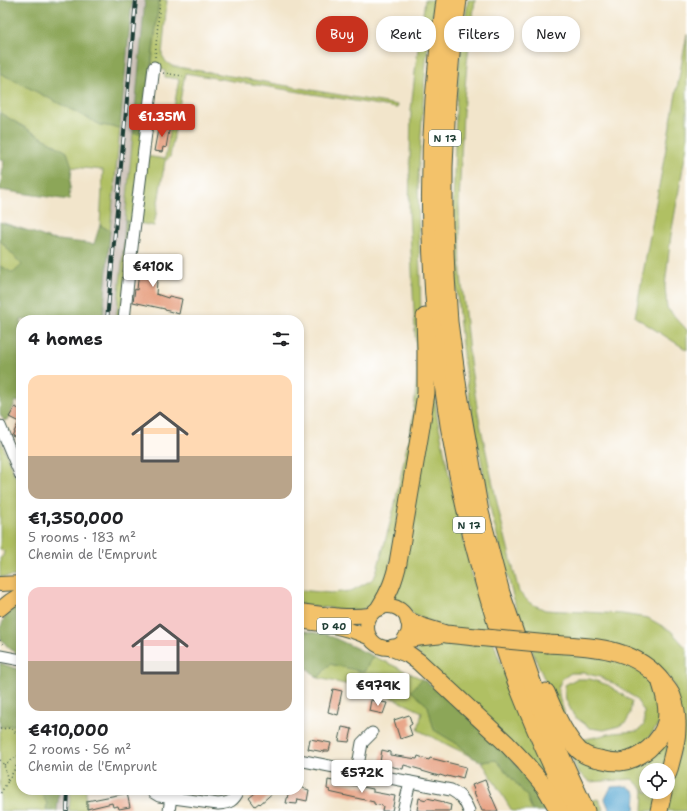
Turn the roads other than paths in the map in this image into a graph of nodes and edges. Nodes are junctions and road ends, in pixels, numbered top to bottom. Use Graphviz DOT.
graph roads {
  1 [pos="446,0"];
  2 [pos="458,0"];
  3 [pos="154,70"];
  4 [pos="431,222"];
  5 [pos="125,315"];
  6 [pos="0,426"];
  7 [pos="16,464"];
  8 [pos="16,583"];
  9 [pos="0,584"];
  10 [pos="501,593"];
  11 [pos="16,597"];
  12 [pos="0,609"];
  13 [pos="375,611"];
  14 [pos="304,612"];
  15 [pos="408,621"];
  16 [pos="304,622"];
  17 [pos="446,634"];
  18 [pos="368,637"];
  19 [pos="399,644"];
  20 [pos="2,645"];
  21 [pos="0,656"];
  22 [pos="16,657"];
  23 [pos="16,659"];
  24 [pos="660,680"];
  25 [pos="372,733"];
  26 [pos="304,761"];
  27 [pos="671,763"];
  28 [pos="357,771"];
  29 [pos="410,782"];
  30 [pos="172,795"];
  31 [pos="177,795"];
  32 [pos="236,795"];
  33 [pos="662,799"];
  34 [pos="169,811"];
  35 [pos="403,811"];
  36 [pos="469,811"];
  37 [pos="559,811"];
  38 [pos="573,811"];
  39 [pos="586,811"];
  40 [pos="659,811"];
  1 -- 4 [label="highway, N 17"];
  2 -- 10 [label="highway, N 17"];
  3 -- 5 [label="street"];
  4 -- 13 [label="highway"];
  4 -- 38 [label="highway, N 17"];
  6 -- 7 [label="street"];
  8 -- 9 [label="main road"];
  10 -- 24 [label="highway"];
  10 -- 39 [label="highway, N 17"];
  11 -- 12 [label="main road"];
  13 -- 14 [label="main road, D 40"];
  13 -- 15 [label="main road"];
  13 -- 18 [label="main road"];
  15 -- 17 [label="highway"];
  15 -- 19 [label="main road"];
  16 -- 18 [label="main road, D 40"];
  17 -- 19 [label="highway"];
  17 -- 24 [label="highway, bridge"];
  18 -- 19 [label="main road"];
  19 -- 37 [label="highway"];
  20 -- 22 [label="street"];
  21 -- 23 [label="street"];
  24 -- 27 [label="highway"];
  25 -- 28 [label="street"];
  26 -- 28 [label="street"];
  28 -- 29 [label="street"];
  29 -- 35 [label="street"];
  29 -- 36 [label="street"];
  30 -- 34 [label="street"];
  31 -- 32 [label="street"];
  33 -- 40 [label="highway"];
}
